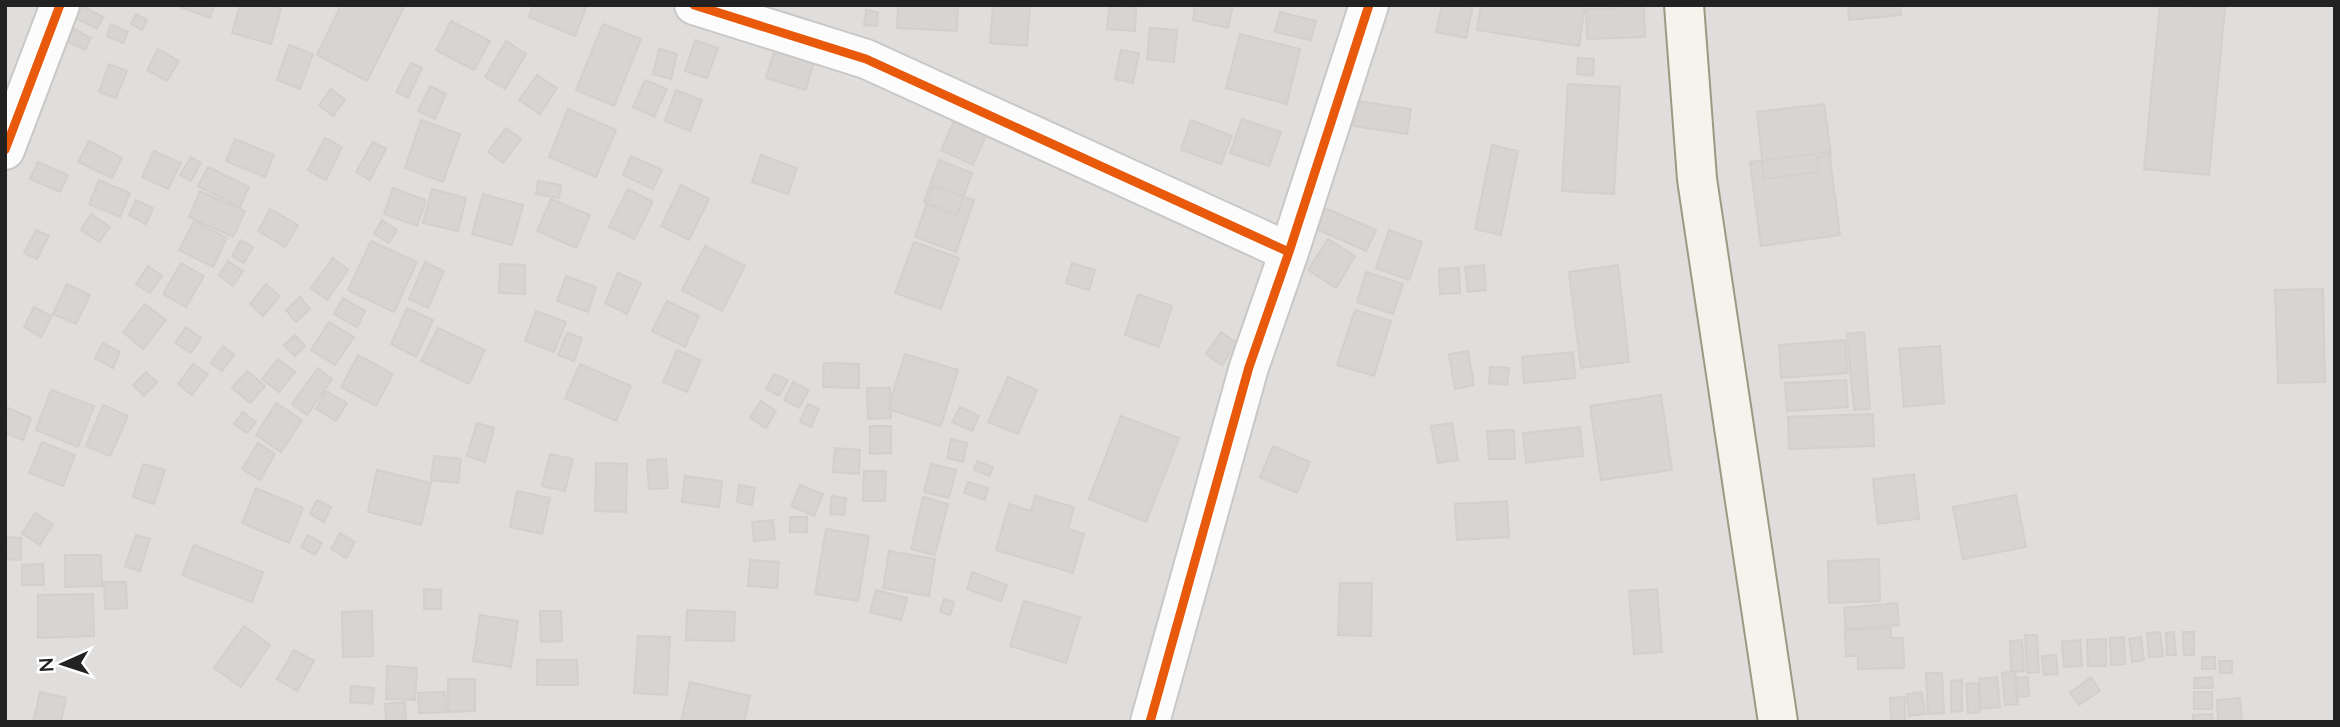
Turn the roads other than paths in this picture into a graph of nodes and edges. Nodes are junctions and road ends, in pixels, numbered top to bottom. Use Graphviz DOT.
graph roads {
  1 [pos="60,5"];
  2 [pos="694,5"];
  3 [pos="1369,5"];
  4 [pos="1684,5"];
  5 [pos="5,150"];
  6 [pos="1289,251"];
  7 [pos="1150,722"];
  8 [pos="1778,722"];
  1 -- 5 [label="street"];
  2 -- 6 [label="street"];
  3 -- 6 [label="street"];
  4 -- 8 [label="main road"];
  6 -- 7 [label="street"];
}
